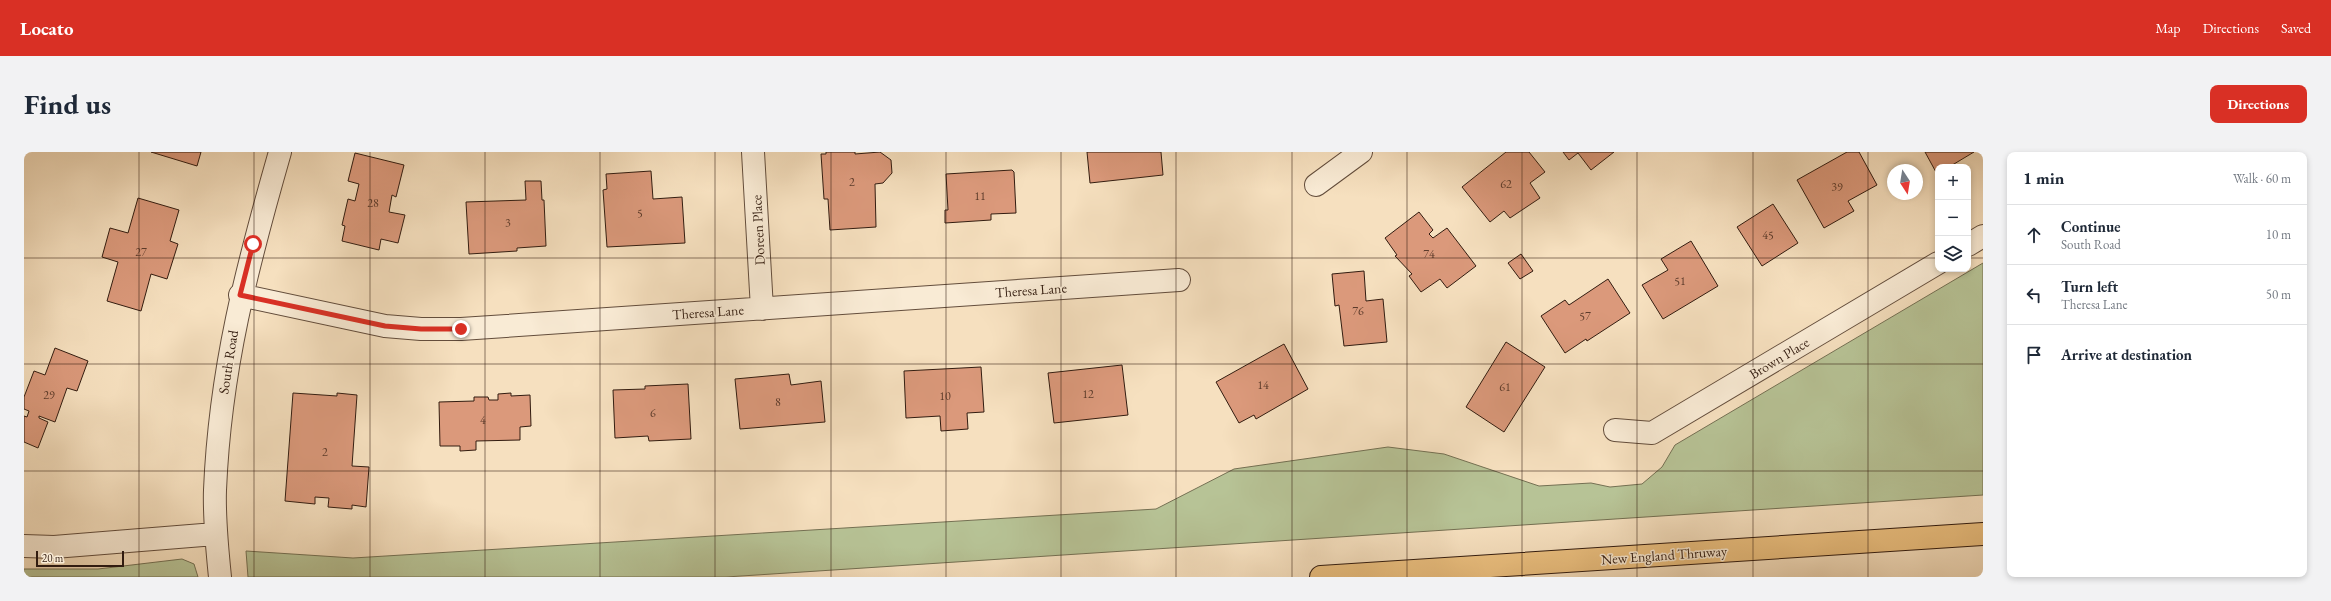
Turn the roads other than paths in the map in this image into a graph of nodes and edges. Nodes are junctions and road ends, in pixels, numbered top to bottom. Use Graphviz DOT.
graph roads {
  1 [pos="280,152"];
  2 [pos="753,152"];
  3 [pos="1361,152"];
  4 [pos="1316,185"];
  5 [pos="1983,236"];
  6 [pos="1971,243"];
  7 [pos="1935,265"];
  8 [pos="1179,280"];
  9 [pos="240,295"];
  10 [pos="762,309"];
  11 [pos="1614,430"];
  12 [pos="215,534"];
  13 [pos="1983,534"];
  14 [pos="24,546"];
  15 [pos="220,576"];
  16 [pos="1321,577"];
  1 -- 9 [label="street, South Road"];
  2 -- 10 [label="street, Doreen Place"];
  3 -- 4 [label="street"];
  5 -- 6 [label="street"];
  7 -- 11 [label="street, Brown Place"];
  8 -- 10 [label="street, Theresa Lane"];
  9 -- 10 [label="street, Theresa Lane"];
  9 -- 12 [label="street, South Road"];
  12 -- 14 [label="street"];
  12 -- 15 [label="street, South Road"];
  13 -- 16 [label="highway, New England Thruway"];
}
